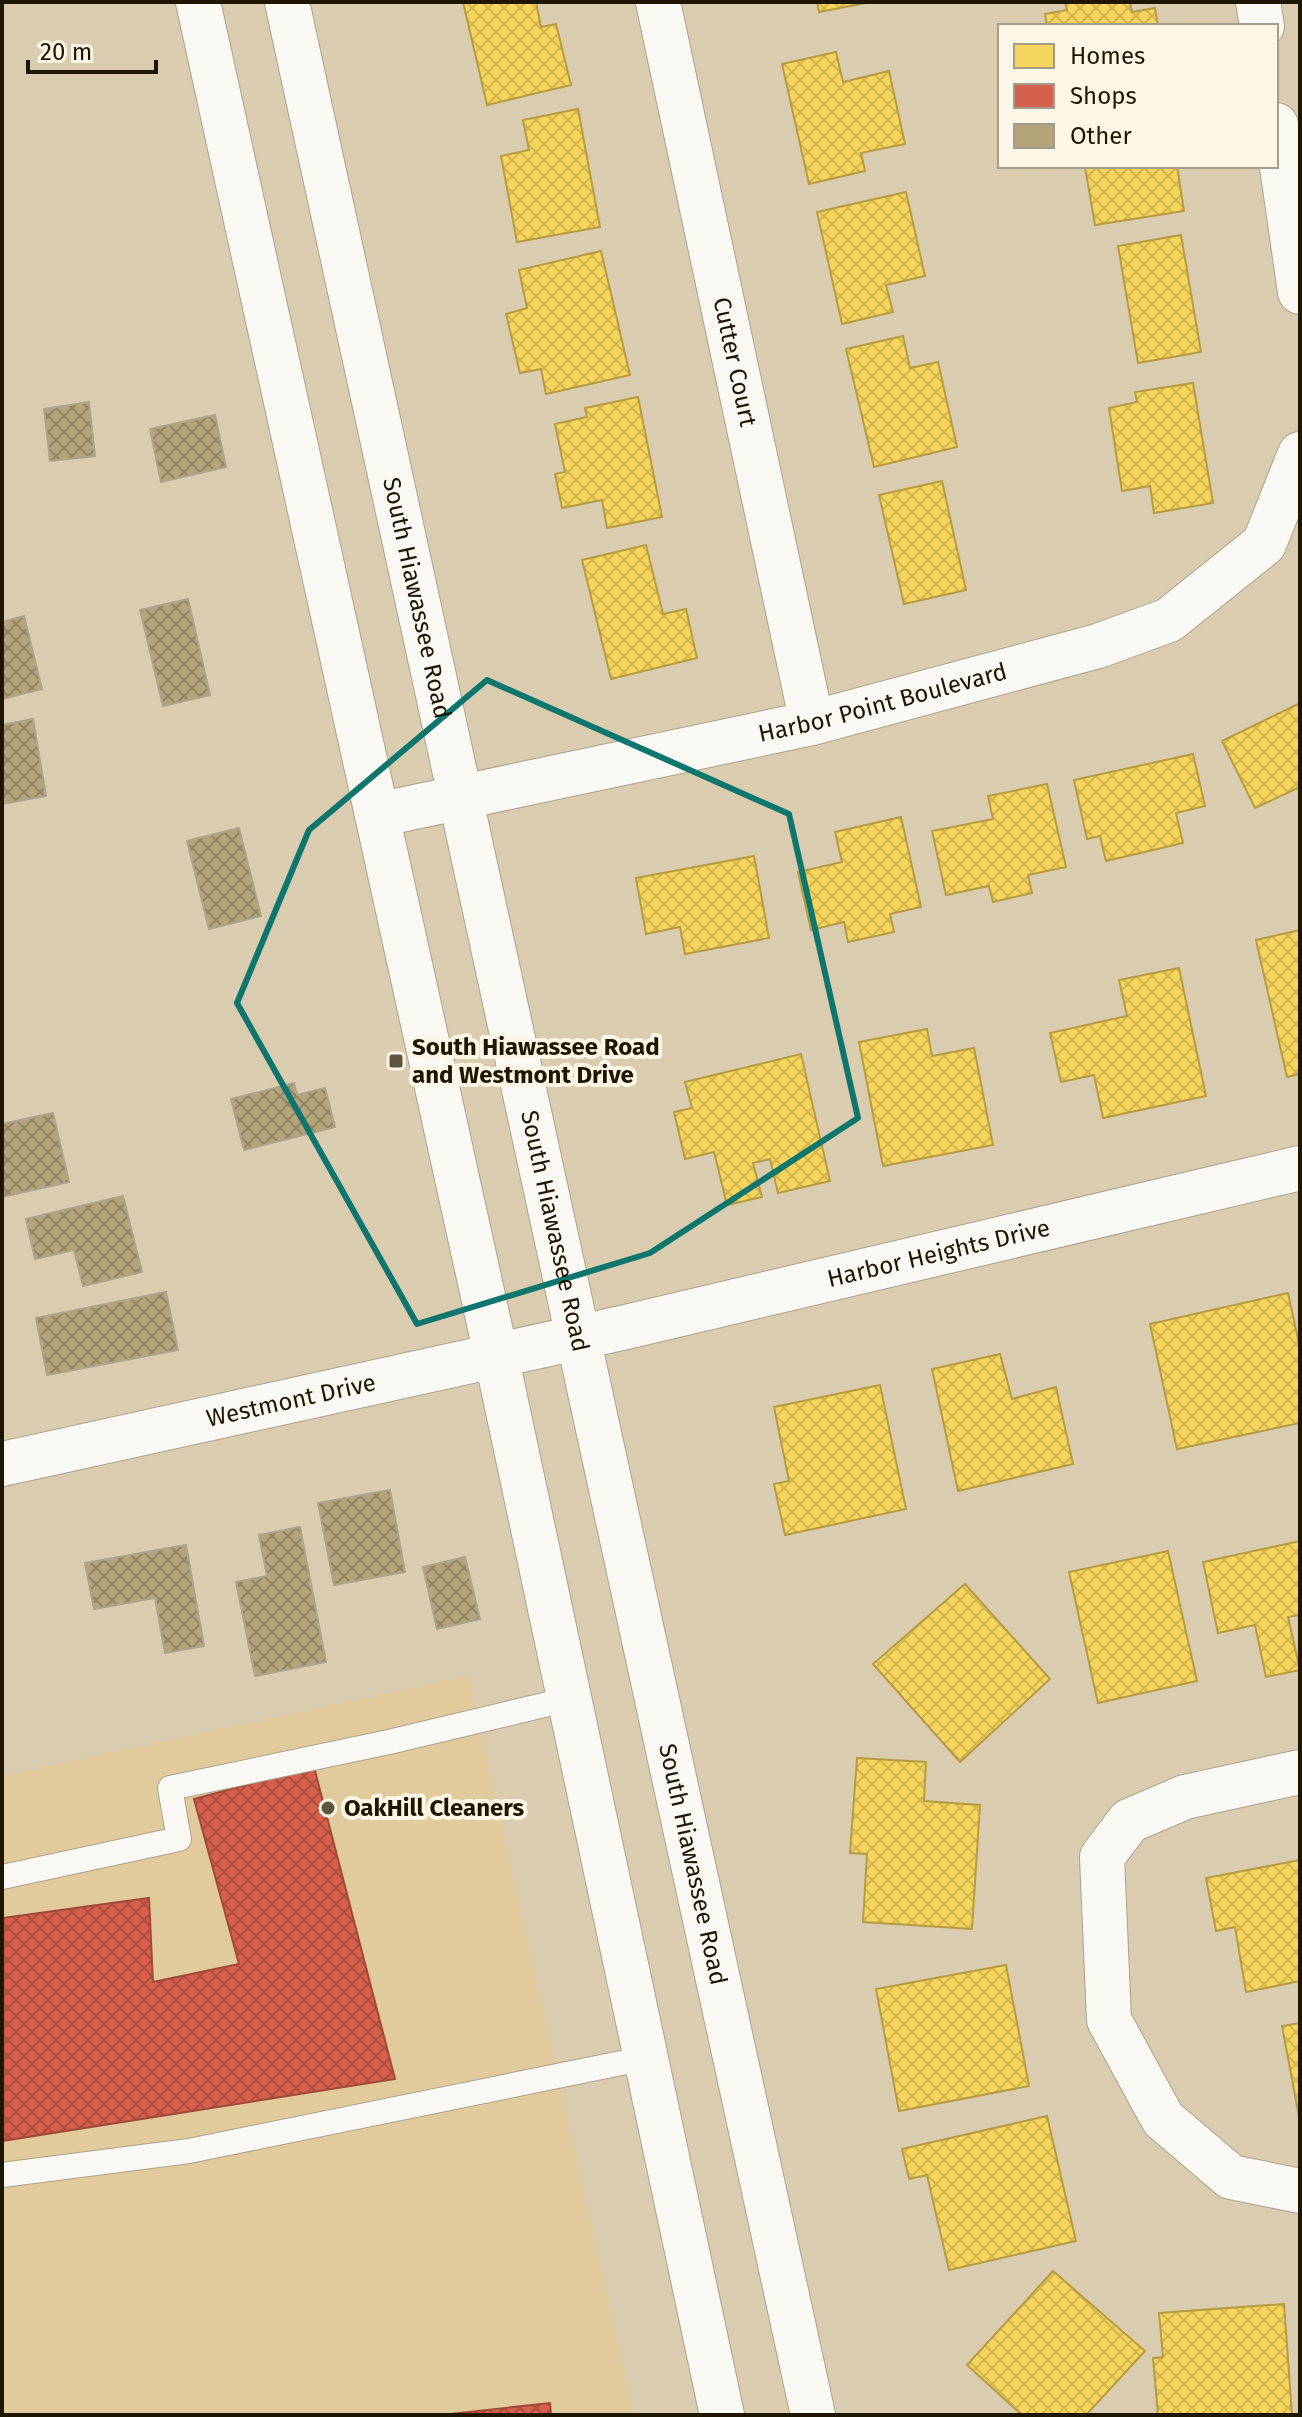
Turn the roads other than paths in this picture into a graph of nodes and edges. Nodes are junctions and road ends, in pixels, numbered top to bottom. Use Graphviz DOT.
graph roads {
  1 [pos="198,2"];
  2 [pos="287,2"];
  3 [pos="658,2"];
  4 [pos="1258,2"];
  5 [pos="1262,24"];
  6 [pos="1278,139"];
  7 [pos="1300,292"];
  8 [pos="1300,454"];
  9 [pos="812,723"];
  10 [pos="461,797"];
  11 [pos="377,815"];
  12 [pos="1300,1168"];
  13 [pos="578,1338"];
  14 [pos="496,1355"];
  15 [pos="2,1464"];
  16 [pos="569,1699"];
  17 [pos="1300,1772"];
  18 [pos="2,1877"];
  19 [pos="646,2058"];
  20 [pos="2,2175"];
  21 [pos="1300,2191"];
  22 [pos="722,2415"];
  23 [pos="813,2415"];
  1 -- 11 [label="street"];
  2 -- 10 [label="street, South Hiawassee Road"];
  3 -- 9 [label="street, Cutter Court"];
  4 -- 5 [label="street"];
  6 -- 7 [label="street"];
  8 -- 9 [label="street, Harbor Point Boulevard"];
  9 -- 10 [label="street, Harbor Point Boulevard"];
  10 -- 11 [label="street, Harbor Point Boulevard"];
  10 -- 13 [label="street, South Hiawassee Road"];
  11 -- 14 [label="street"];
  12 -- 13 [label="street, Harbor Heights Drive"];
  13 -- 14 [label="street, Westmont Drive"];
  13 -- 23 [label="street, South Hiawassee Road"];
  14 -- 15 [label="street, Westmont Drive"];
  14 -- 16 [label="street"];
  16 -- 18 [label="lane"];
  16 -- 19 [label="street"];
  17 -- 21 [label="street"];
  19 -- 20 [label="lane"];
  19 -- 22 [label="street"];
}
